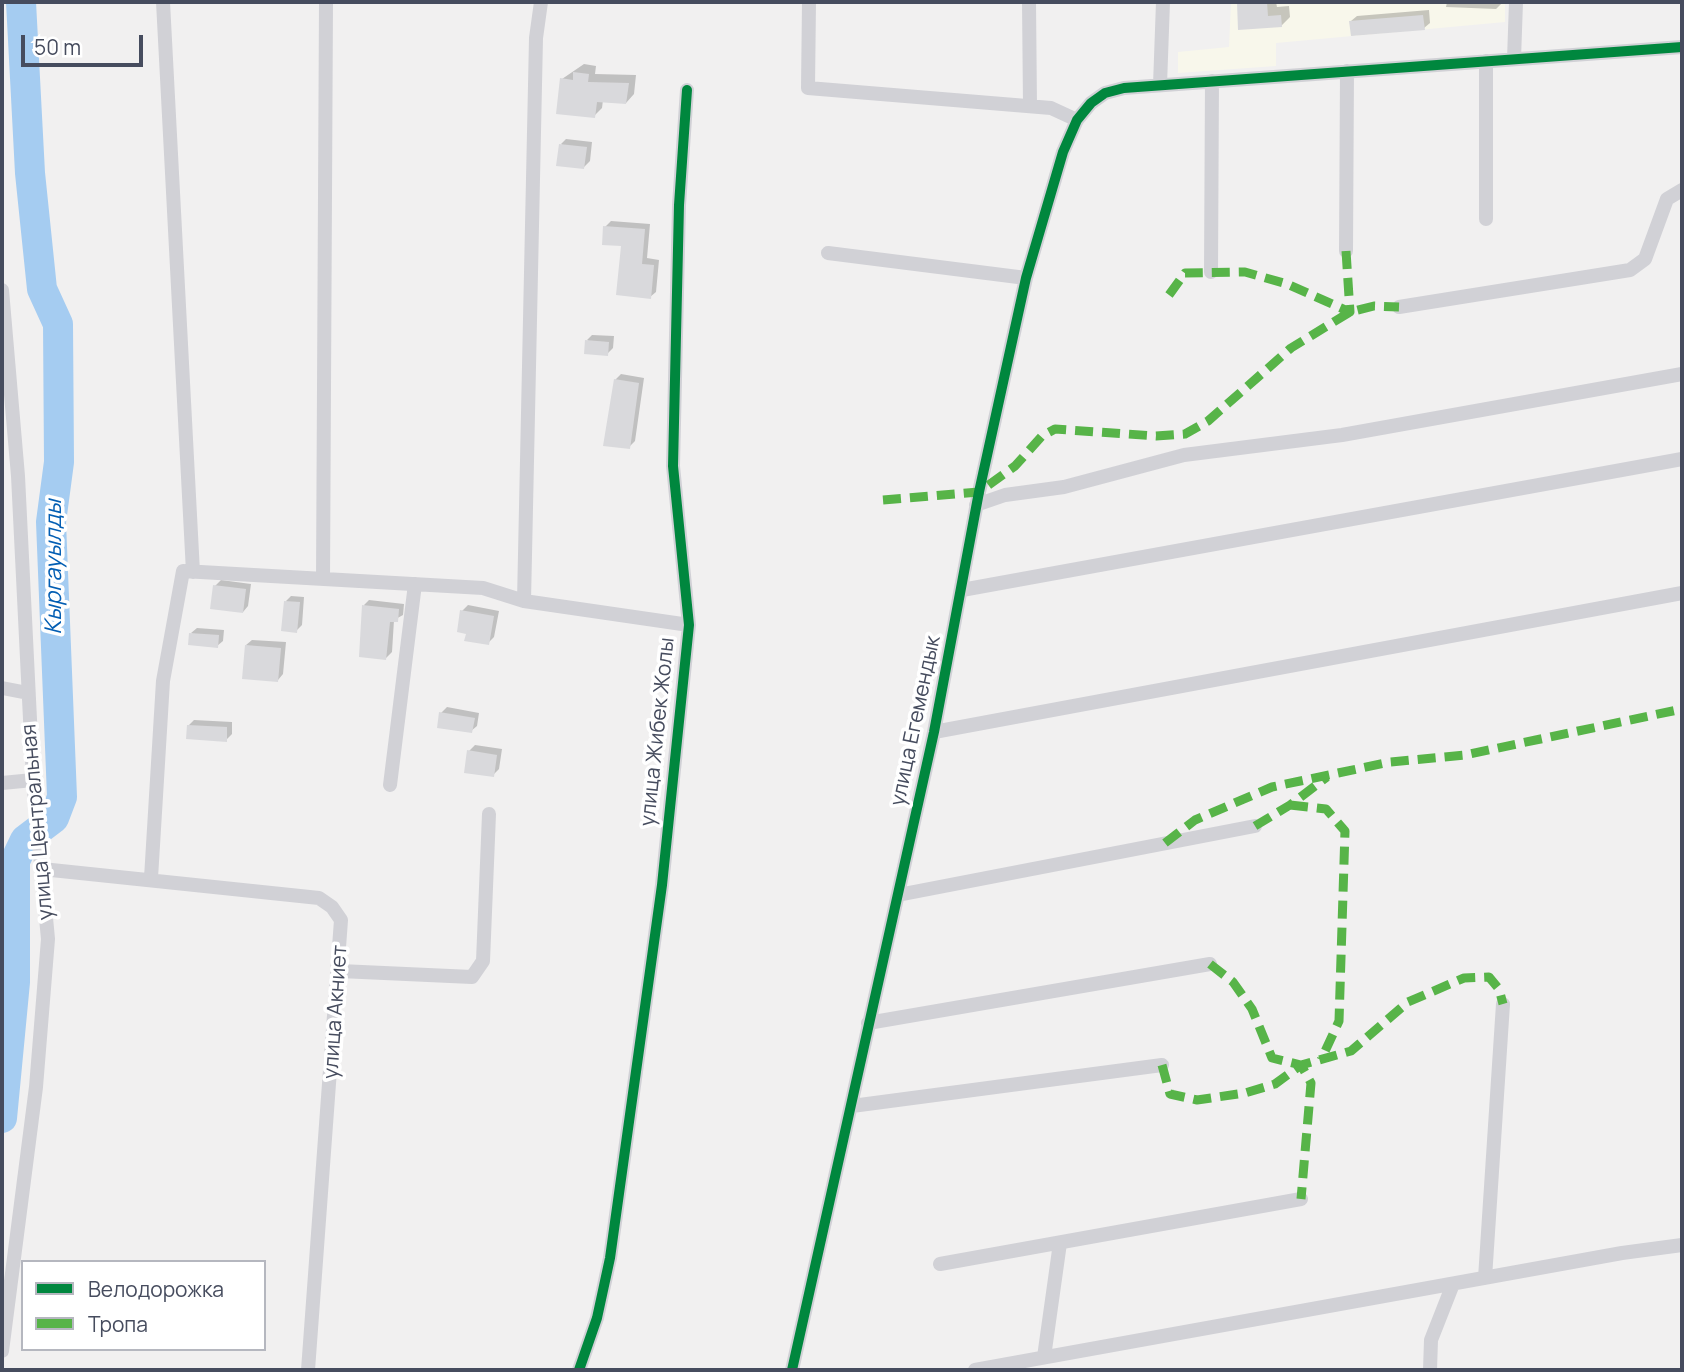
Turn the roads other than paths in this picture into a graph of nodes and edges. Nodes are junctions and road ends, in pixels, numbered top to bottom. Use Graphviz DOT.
graph roads {
  1 [pos="163,2"];
  2 [pos="326,2"];
  3 [pos="541,2"];
  4 [pos="809,2"];
  5 [pos="1029,2"];
  6 [pos="1163,2"];
  7 [pos="1516,2"];
  8 [pos="1682,47"];
  9 [pos="1514,59"];
  10 [pos="1486,61"];
  11 [pos="1347,71"];
  12 [pos="1212,81"];
  13 [pos="1160,85"];
  14 [pos="687,90"];
  15 [pos="1030,106"];
  16 [pos="1077,120"];
  17 [pos="1682,190"];
  18 [pos="1486,219"];
  19 [pos="1346,251"];
  20 [pos="828,253"];
  21 [pos="1211,272"];
  22 [pos="1026,278"];
  23 [pos="2,290"];
  24 [pos="1399,307"];
  25 [pos="1682,374"];
  26 [pos="1682,459"];
  27 [pos="2,475"];
  28 [pos="18,476"];
  29 [pos="976,505"];
  30 [pos="192,572"];
  31 [pos="323,579"];
  32 [pos="415,584"];
  33 [pos="962,590"];
  34 [pos="1682,593"];
  35 [pos="524,601"];
  36 [pos="688,625"];
  37 [pos="2,688"];
  38 [pos="28,693"];
  39 [pos="934,732"];
  40 [pos="33,780"];
  41 [pos="2,783"];
  42 [pos="390,785"];
  43 [pos="489,814"];
  44 [pos="1255,826"];
  45 [pos="43,869"];
  46 [pos="151,878"];
  47 [pos="898,895"];
  48 [pos="1210,964"];
  49 [pos="340,971"];
  50 [pos="1503,1004"];
  51 [pos="868,1023"];
  52 [pos="1162,1065"];
  53 [pos="852,1106"];
  54 [pos="1301,1199"];
  55 [pos="1060,1243"];
  56 [pos="1682,1245"];
  57 [pos="940,1264"];
  58 [pos="1485,1278"];
  59 [pos="1453,1284"];
  60 [pos="2,1351"];
  61 [pos="1044,1357"];
  62 [pos="308,1370"];
  63 [pos="579,1370"];
  64 [pos="792,1370"];
  65 [pos="975,1370"];
  66 [pos="1430,1370"];
  1 -- 30 [label="street"];
  2 -- 31 [label="street"];
  3 -- 35 [label="street"];
  4 -- 15 [label="street"];
  5 -- 15 [label="street"];
  6 -- 13 [label="street"];
  7 -- 9 [label="street"];
  8 -- 9 [label="street"];
  9 -- 10 [label="street"];
  10 -- 11 [label="street"];
  10 -- 18 [label="street"];
  11 -- 12 [label="street"];
  11 -- 19 [label="street"];
  12 -- 13 [label="street"];
  12 -- 21 [label="street"];
  13 -- 16 [label="street, улица Егемендык"];
  14 -- 36 [label="street, улица Жибек Жолы"];
  15 -- 16 [label="street"];
  16 -- 22 [label="street, улица Егемендык"];
  17 -- 24 [label="street"];
  20 -- 22 [label="street"];
  22 -- 29 [label="street, улица Егемендык"];
  23 -- 28 [label="street, улица Центральная"];
  25 -- 29 [label="street"];
  26 -- 33 [label="street"];
  27 -- 28 [label="street"];
  28 -- 38 [label="street, улица Центральная"];
  29 -- 33 [label="street, улица Егемендык"];
  30 -- 31 [label="street"];
  30 -- 46 [label="street"];
  31 -- 32 [label="street"];
  32 -- 35 [label="street"];
  32 -- 42 [label="street"];
  33 -- 39 [label="street, улица Егемендык"];
  34 -- 39 [label="street"];
  35 -- 36 [label="street"];
  36 -- 63 [label="street, улица Жибек Жолы"];
  37 -- 38 [label="street"];
  38 -- 40 [label="street, улица Центральная"];
  39 -- 47 [label="street, улица Егемендык"];
  40 -- 41 [label="street"];
  40 -- 45 [label="street, улица Центральная"];
  43 -- 49 [label="street"];
  44 -- 47 [label="street"];
  45 -- 46 [label="street, улица Акниет"];
  45 -- 60 [label="street, улица Центральная"];
  46 -- 49 [label="street, улица Акниет"];
  47 -- 51 [label="street, улица Егемендык"];
  48 -- 51 [label="street"];
  49 -- 62 [label="street, улица Акниет"];
  50 -- 58 [label="street"];
  51 -- 53 [label="street, улица Егемендык"];
  52 -- 53 [label="street"];
  53 -- 64 [label="street, улица Егемендык"];
  54 -- 55 [label="street"];
  55 -- 57 [label="street"];
  55 -- 61 [label="street"];
  56 -- 58 [label="street"];
  58 -- 59 [label="street"];
  59 -- 61 [label="street"];
  59 -- 66 [label="street"];
  61 -- 65 [label="street"];
}
